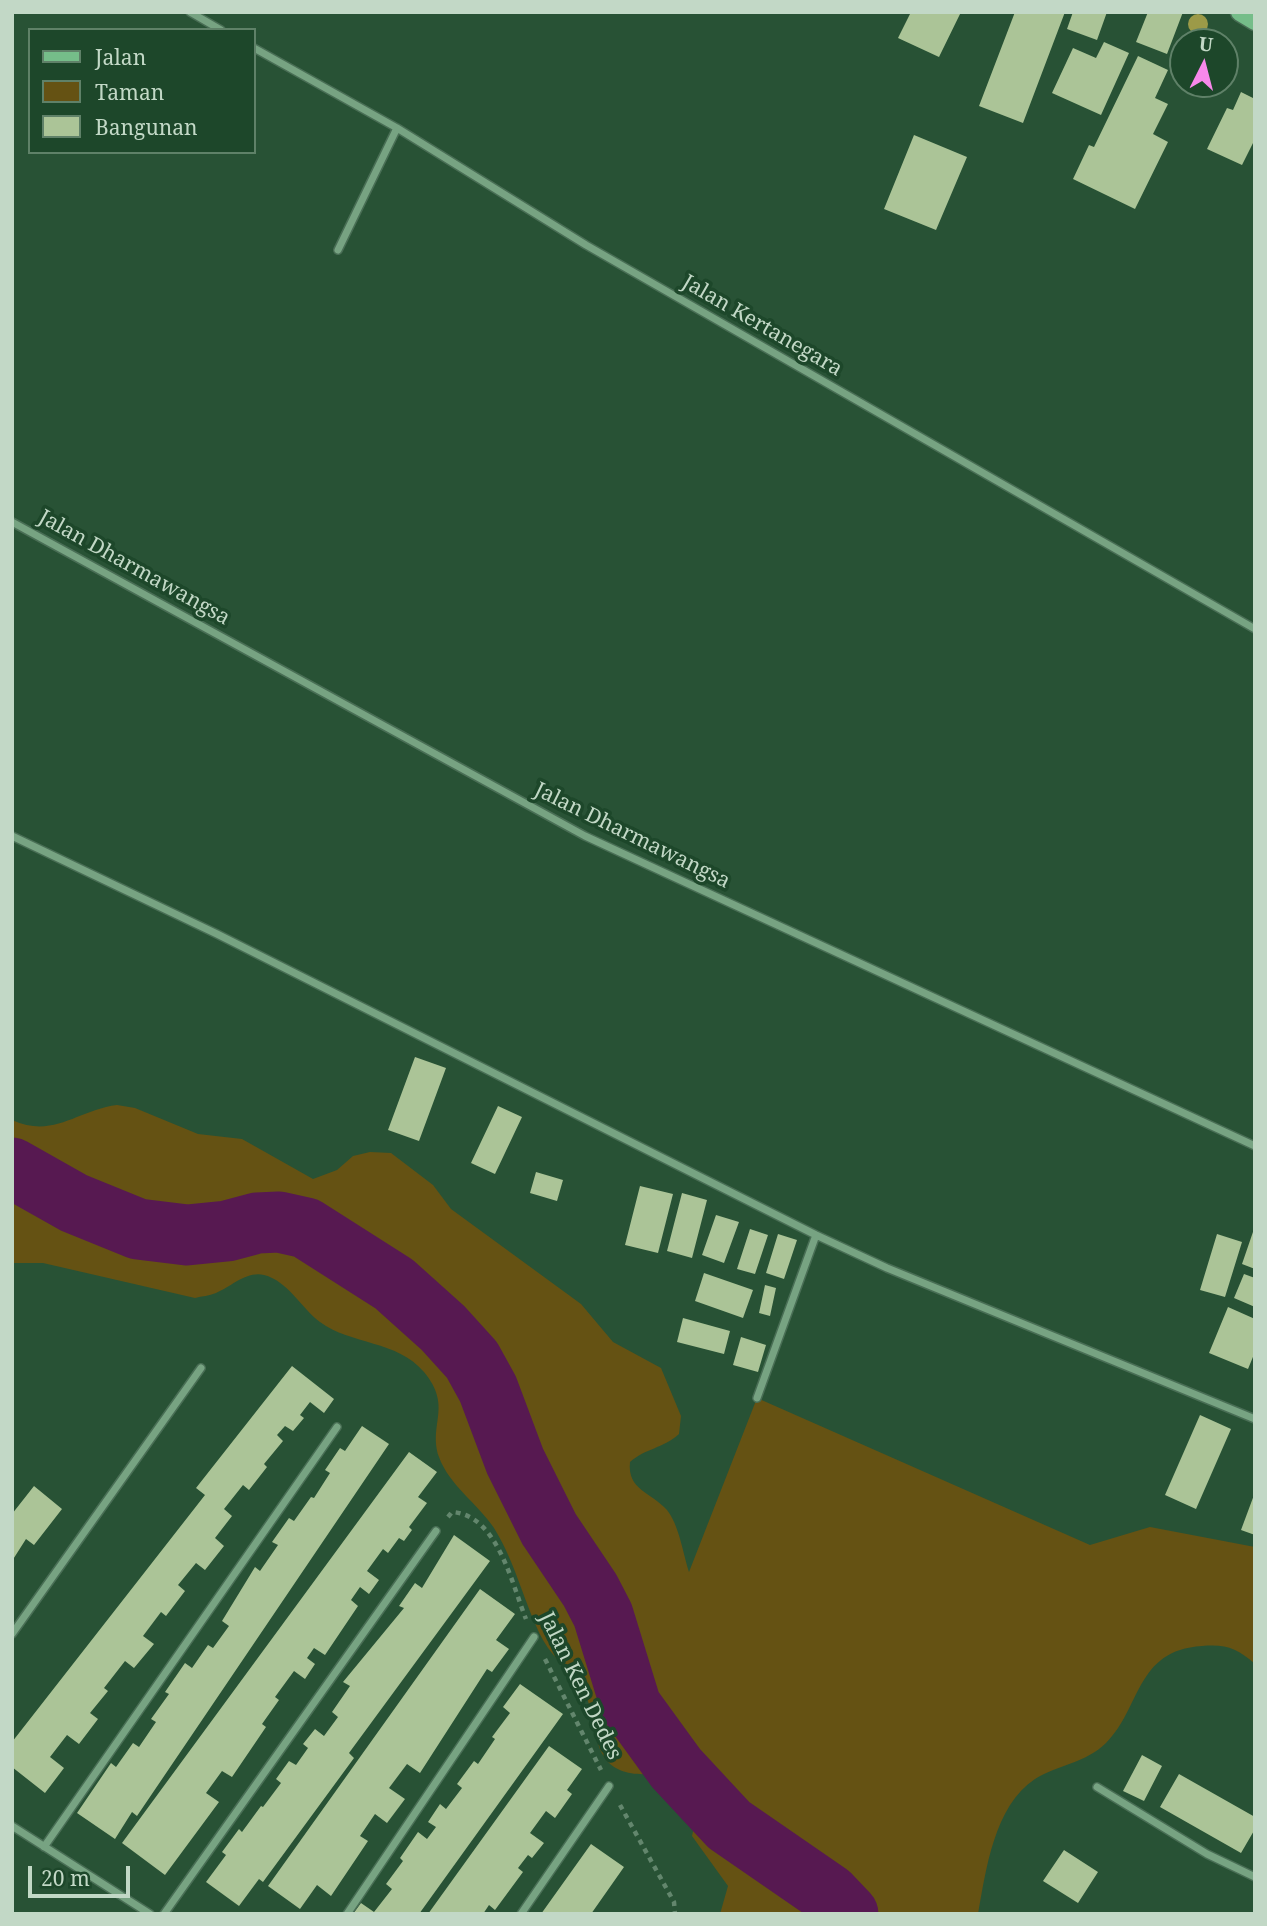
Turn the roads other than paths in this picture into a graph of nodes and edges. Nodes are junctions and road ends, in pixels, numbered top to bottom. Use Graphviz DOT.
graph roads {
  1 [pos="190,12"];
  2 [pos="1240,12"];
  3 [pos="1255,21"];
  4 [pos="218,28"];
  5 [pos="256,49"];
  6 [pos="397,128"];
  7 [pos="338,250"];
  8 [pos="12,522"];
  9 [pos="1255,629"];
  10 [pos="12,836"];
  11 [pos="1255,1146"];
  12 [pos="816,1235"];
  13 [pos="201,1368"];
  14 [pos="757,1398"];
  15 [pos="1255,1419"];
  16 [pos="337,1427"];
  17 [pos="436,1531"];
  18 [pos="12,1634"];
  19 [pos="534,1637"];
  20 [pos="609,1786"];
  21 [pos="1097,1787"];
  22 [pos="12,1826"];
  23 [pos="44,1847"];
  24 [pos="1255,1877"];
  25 [pos="150,1914"];
  26 [pos="164,1914"];
  27 [pos="347,1914"];
  28 [pos="520,1914"];
  1 -- 4 [label="street"];
  2 -- 3 [label="main road"];
  5 -- 6 [label="street, Jalan Kertanegara"];
  6 -- 7 [label="street"];
  6 -- 9 [label="street, Jalan Kertanegara"];
  8 -- 11 [label="street, Jalan Dharmawangsa"];
  10 -- 12 [label="street"];
  12 -- 14 [label="street"];
  12 -- 15 [label="street"];
  13 -- 18 [label="street"];
  16 -- 23 [label="street"];
  17 -- 26 [label="street"];
  19 -- 27 [label="street"];
  20 -- 28 [label="street"];
  21 -- 24 [label="street"];
  22 -- 23 [label="street"];
  23 -- 25 [label="street"];
}
